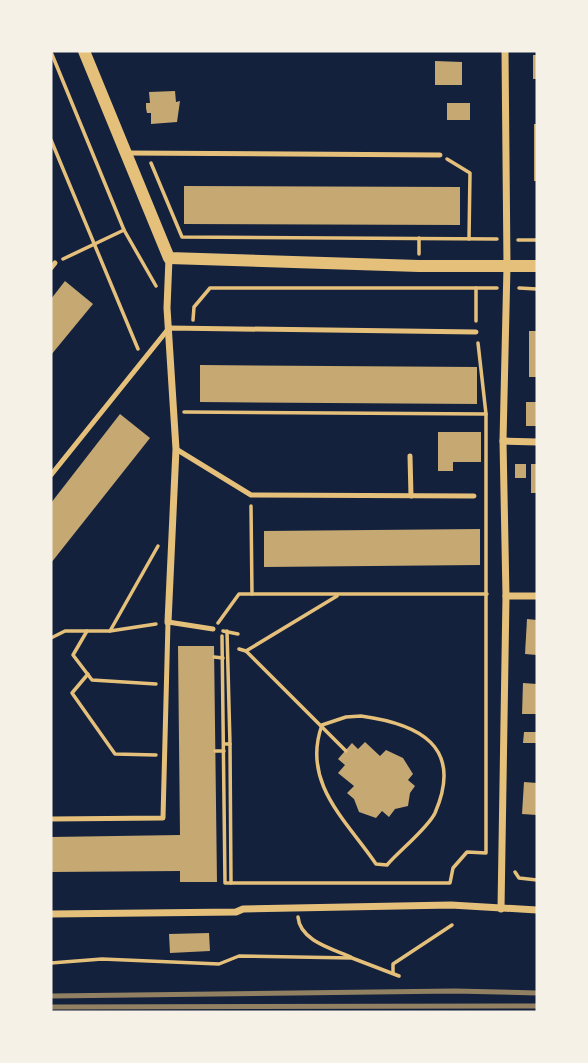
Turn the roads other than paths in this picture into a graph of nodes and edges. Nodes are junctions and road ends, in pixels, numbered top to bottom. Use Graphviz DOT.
graph roads {
  1 [pos="84,51"];
  2 [pos="505,51"];
  3 [pos="126,153"];
  4 [pos="440,155"];
  5 [pos="169,258"];
  6 [pos="507,266"];
  7 [pos="537,266"];
  8 [pos="169,328"];
  9 [pos="476,332"];
  10 [pos="503,441"];
  11 [pos="537,442"];
  12 [pos="176,449"];
  13 [pos="410,456"];
  14 [pos="51,475"];
  15 [pos="411,496"];
  16 [pos="474,496"];
  17 [pos="506,596"];
  18 [pos="537,596"];
  19 [pos="168,622"];
  20 [pos="213,629"];
  21 [pos="51,819"];
  22 [pos="501,909"];
  23 [pos="537,910"];
  24 [pos="51,914"];
  1 -- 3 [label="street"];
  2 -- 6 [label="street"];
  3 -- 4 [label="lane"];
  3 -- 5 [label="street"];
  5 -- 6 [label="street"];
  5 -- 8 [label="street"];
  6 -- 7 [label="street"];
  6 -- 10 [label="street"];
  8 -- 9 [label="lane"];
  8 -- 12 [label="street"];
  8 -- 14 [label="lane"];
  10 -- 11 [label="street"];
  10 -- 17 [label="street"];
  12 -- 15 [label="lane"];
  12 -- 19 [label="street"];
  13 -- 15 [label="lane"];
  15 -- 16 [label="lane"];
  17 -- 18 [label="street"];
  17 -- 22 [label="street"];
  19 -- 20 [label="lane"];
  19 -- 21 [label="lane"];
  22 -- 23 [label="street"];
  22 -- 24 [label="street"];
}
